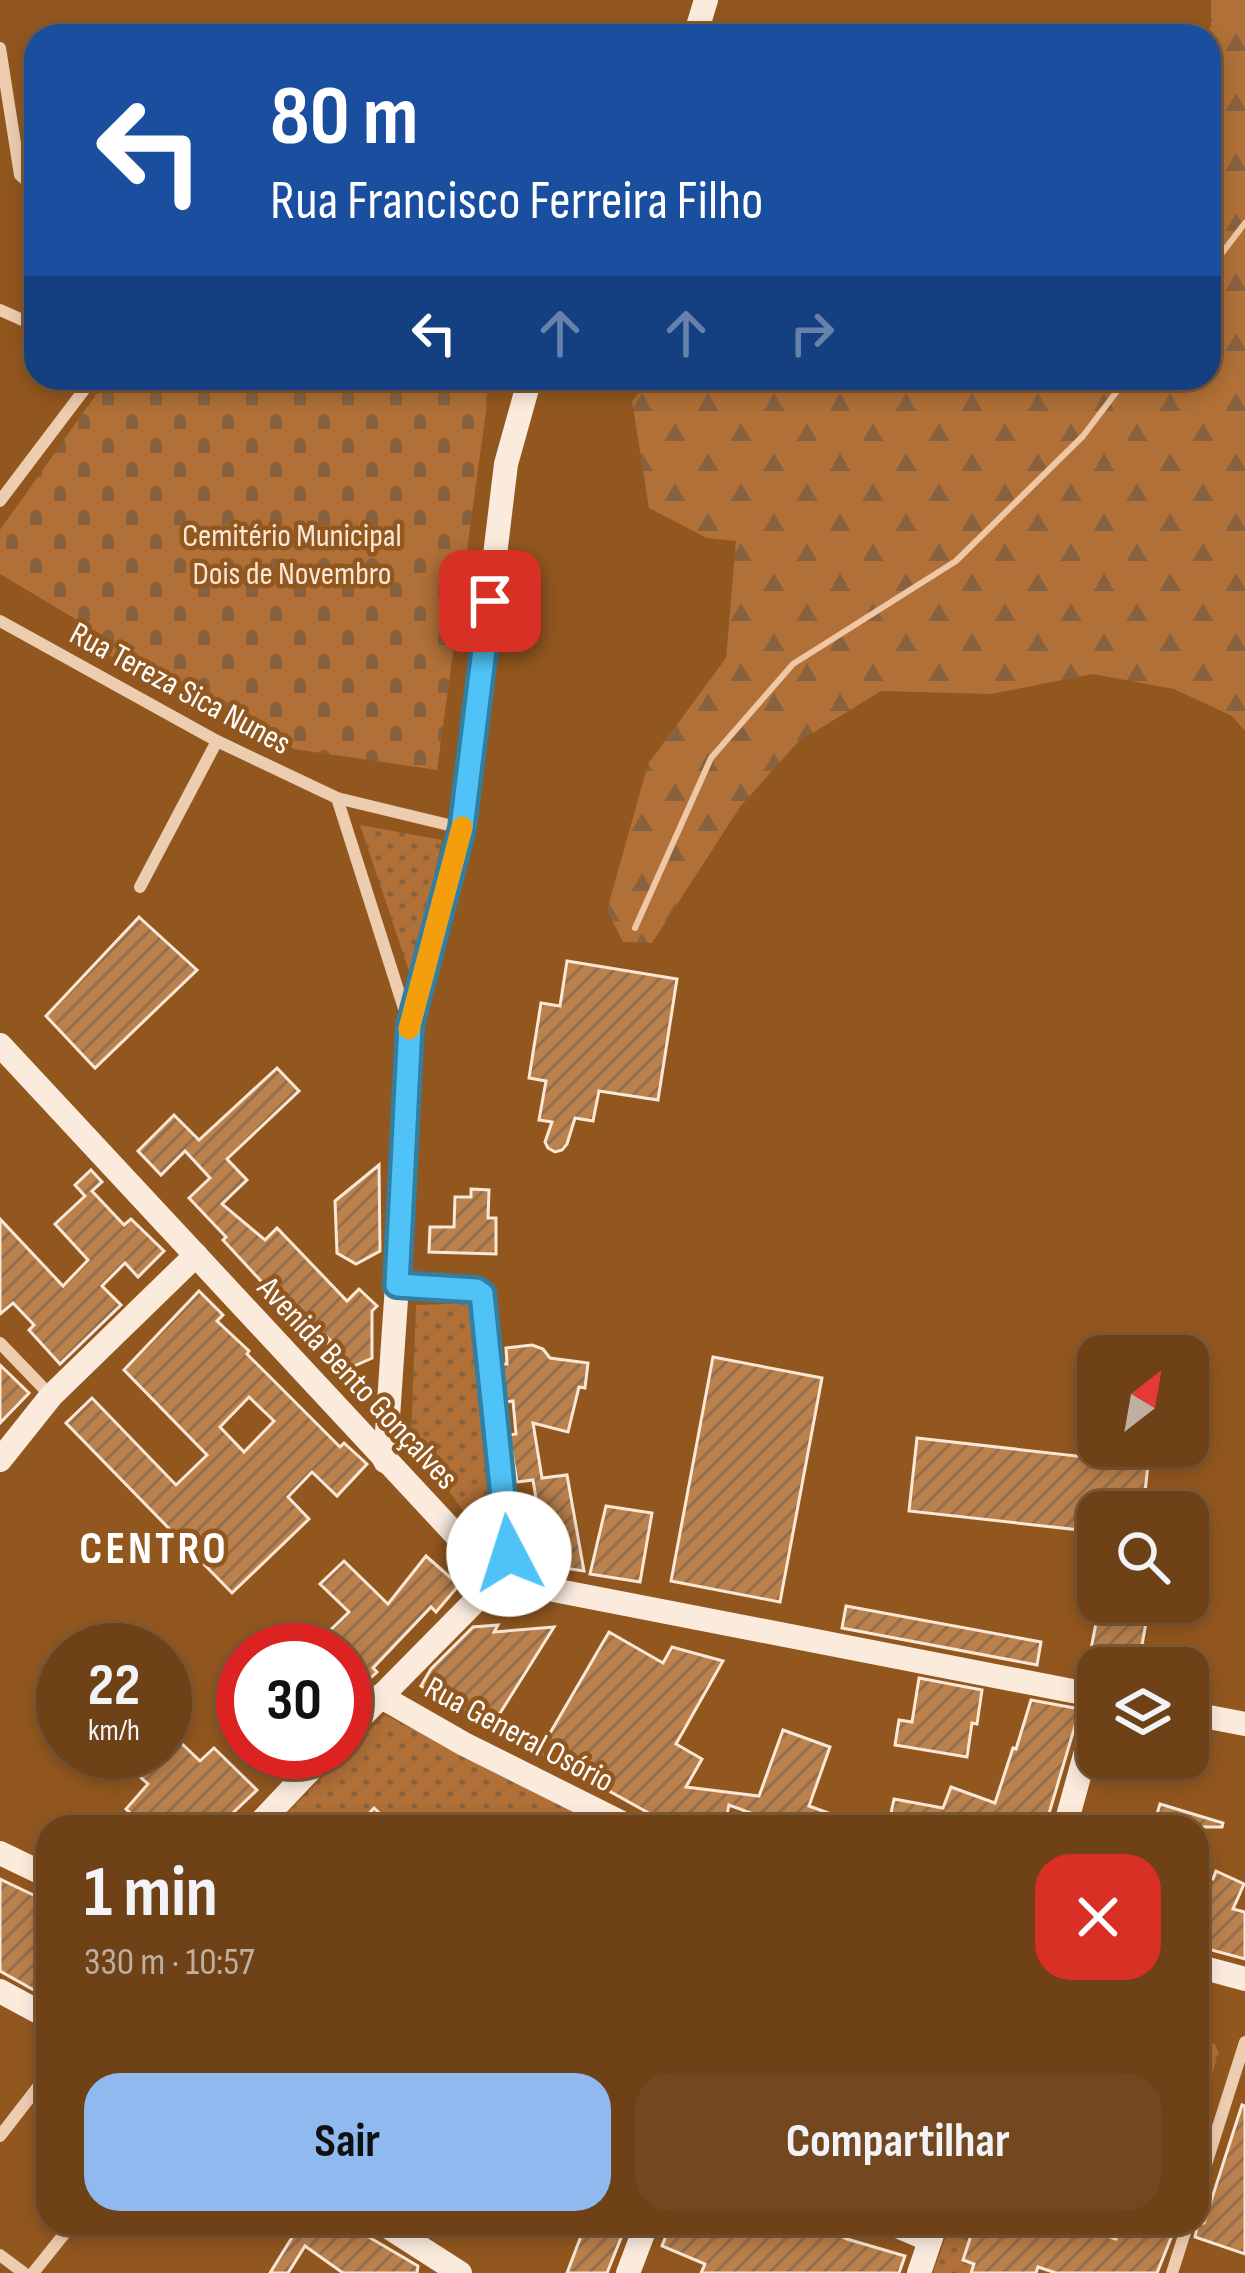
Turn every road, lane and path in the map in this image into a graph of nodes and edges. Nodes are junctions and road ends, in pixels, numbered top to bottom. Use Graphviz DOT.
graph roads {
  1 [pos="0,48"];
  2 [pos="24,179"];
  3 [pos="83,390"];
  4 [pos="525,390"];
  5 [pos="0,501"];
  6 [pos="0,621"];
  7 [pos="217,740"];
  8 [pos="337,798"];
  9 [pos="462,828"];
  10 [pos="140,887"];
  11 [pos="410,1025"];
  12 [pos="0,1046"];
  13 [pos="196,1255"];
  14 [pos="397,1285"];
  15 [pos="0,1343"];
  16 [pos="51,1396"];
  17 [pos="0,1460"];
  18 [pos="385,1460"];
  19 [pos="497,1580"];
  20 [pos="1077,1692"];
  21 [pos="380,1696"];
  22 [pos="372,1704"];
  23 [pos="1209,1717"];
  24 [pos="1245,1724"];
  25 [pos="301,1779"];
  26 [pos="1078,1779"];
  27 [pos="267,1815"];
  28 [pos="606,1815"];
  29 [pos="1068,1815"];
  30 [pos="0,1853"];
  31 [pos="36,1870"];
  32 [pos="1209,1969"];
  33 [pos="1245,1979"];
  34 [pos="0,1991"];
  35 [pos="36,2010"];
  36 [pos="1245,2042"];
  37 [pos="36,2090"];
  38 [pos="0,2136"];
  39 [pos="1209,2155"];
  40 [pos="62,2235"];
  41 [pos="401,2235"];
  42 [pos="642,2235"];
  43 [pos="932,2235"];
  44 [pos="1184,2235"];
  45 [pos="0,2255"];
  46 [pos="28,2273"];
  47 [pos="460,2273"];
  48 [pos="628,2273"];
  49 [pos="919,2273"];
  50 [pos="1172,2273"];
  1 -- 2 [label="street"];
  3 -- 5 [label="street"];
  4 -- 9 [label="street"];
  6 -- 7 [label="street, Rua Tereza Sica Nunes"];
  7 -- 8 [label="street, Rua Tereza Sica Nunes"];
  7 -- 10 [label="street"];
  8 -- 9 [label="street, Rua Tereza Sica Nunes"];
  8 -- 11 [label="street"];
  9 -- 11 [label="street"];
  11 -- 14 [label="street"];
  12 -- 13 [label="street, Avenida Bento Gonçalves"];
  13 -- 16 [label="street"];
  13 -- 18 [label="street, Avenida Bento Gonçalves"];
  14 -- 18 [label="street"];
  14 -- 19 [label="street"];
  15 -- 16 [label="street"];
  16 -- 17 [label="street"];
  18 -- 19 [label="street, Avenida Bento Gonçalves"];
  19 -- 20 [label="street"];
  19 -- 21 [label="street"];
  21 -- 22 [label="street"];
  21 -- 28 [label="street, Rua General Osório"];
  23 -- 24 [label="street"];
  25 -- 27 [label="street"];
  26 -- 29 [label="street"];
  30 -- 31 [label="street"];
  32 -- 33 [label="street"];
  34 -- 35 [label="street"];
  36 -- 39 [label="street"];
  37 -- 38 [label="street"];
  40 -- 46 [label="street"];
  41 -- 47 [label="street"];
  42 -- 48 [label="street"];
  43 -- 49 [label="street"];
  44 -- 50 [label="street"];
  45 -- 46 [label="street"];
}
